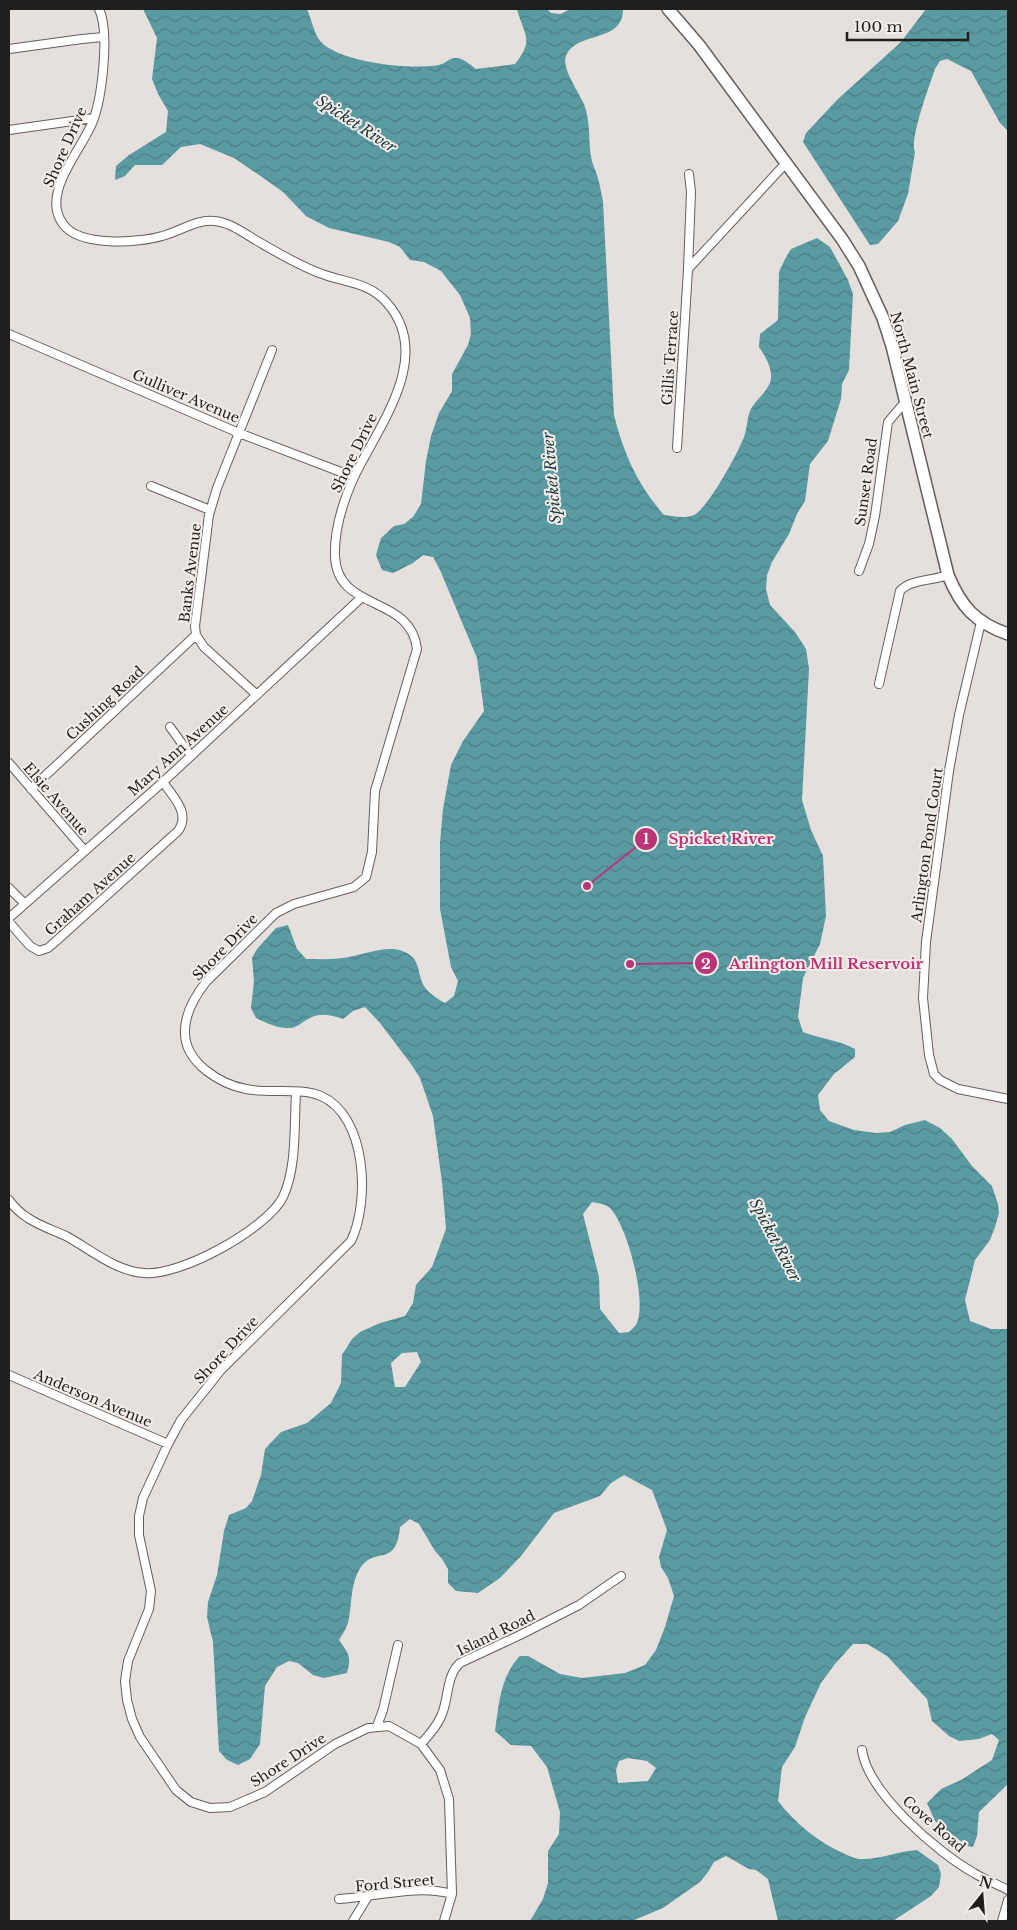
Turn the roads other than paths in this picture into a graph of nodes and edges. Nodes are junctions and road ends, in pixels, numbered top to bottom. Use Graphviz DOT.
graph roads {
  1 [pos="99,9"];
  2 [pos="668,9"];
  3 [pos="103,37"];
  4 [pos="9,49"];
  5 [pos="94,118"];
  6 [pos="9,130"];
  7 [pos="786,163"];
  8 [pos="689,174"];
  9 [pos="688,270"];
  10 [pos="9,334"];
  11 [pos="272,350"];
  12 [pos="905,402"];
  13 [pos="239,433"];
  14 [pos="677,448"];
  15 [pos="354,477"];
  16 [pos="151,486"];
  17 [pos="210,510"];
  18 [pos="859,571"];
  19 [pos="948,575"];
  20 [pos="361,598"];
  21 [pos="981,622"];
  22 [pos="1008,634"];
  23 [pos="196,636"];
  24 [pos="879,684"];
  25 [pos="257,695"];
  26 [pos="170,728"];
  27 [pos="192,756"];
  28 [pos="9,763"];
  29 [pos="163,782"];
  30 [pos="31,789"];
  31 [pos="85,851"];
  32 [pos="9,888"];
  33 [pos="25,904"];
  34 [pos="9,918"];
  35 [pos="9,922"];
  36 [pos="296,1092"];
  37 [pos="1008,1098"];
  38 [pos="9,1200"];
  39 [pos="9,1375"];
  40 [pos="168,1444"];
  41 [pos="621,1576"];
  42 [pos="398,1645"];
  43 [pos="377,1726"];
  44 [pos="421,1744"];
  45 [pos="862,1754"];
  46 [pos="1008,1890"];
  47 [pos="452,1894"];
  48 [pos="367,1898"];
  49 [pos="339,1900"];
  50 [pos="1008,1900"];
  51 [pos="353,1921"];
  52 [pos="444,1921"];
  53 [pos="1002,1921"];
  1 -- 3 [label="street, Shore Drive"];
  2 -- 7 [label="street, North Main Street"];
  3 -- 4 [label="street"];
  3 -- 5 [label="street, Shore Drive"];
  5 -- 6 [label="street"];
  5 -- 15 [label="street, Shore Drive"];
  7 -- 9 [label="street"];
  7 -- 12 [label="street, North Main Street"];
  8 -- 9 [label="street, Gillis Terrace"];
  9 -- 14 [label="street, Gillis Terrace"];
  10 -- 13 [label="street, Gulliver Avenue"];
  11 -- 13 [label="street, Banks Avenue"];
  12 -- 18 [label="street, Sunset Road"];
  12 -- 19 [label="street, North Main Street"];
  13 -- 15 [label="street, Gulliver Avenue"];
  13 -- 17 [label="street, Banks Avenue"];
  15 -- 20 [label="street, Shore Drive"];
  16 -- 17 [label="street"];
  17 -- 23 [label="street, Banks Avenue"];
  19 -- 21 [label="street, North Main Street"];
  19 -- 24 [label="street"];
  20 -- 25 [label="street, Mary Ann Avenue"];
  20 -- 36 [label="street, Shore Drive"];
  21 -- 22 [label="street, North Main Street"];
  21 -- 37 [label="street, Arlington Pond Court"];
  23 -- 25 [label="street, Banks Avenue"];
  23 -- 30 [label="street, Cushing Road"];
  25 -- 27 [label="street, Mary Ann Avenue"];
  26 -- 27 [label="street"];
  27 -- 29 [label="street, Mary Ann Avenue"];
  28 -- 30 [label="street, Elsie Avenue"];
  29 -- 31 [label="street, Mary Ann Avenue"];
  29 -- 35 [label="street, Graham Avenue"];
  30 -- 31 [label="street, Elsie Avenue"];
  31 -- 33 [label="street, Mary Ann Avenue"];
  32 -- 33 [label="street"];
  33 -- 34 [label="street, Mary Ann Avenue"];
  36 -- 38 [label="street"];
  36 -- 40 [label="street, Shore Drive"];
  39 -- 40 [label="street, Anderson Avenue"];
  40 -- 43 [label="street, Shore Drive"];
  41 -- 44 [label="street, Island Road"];
  42 -- 43 [label="street"];
  43 -- 44 [label="street"];
  44 -- 47 [label="street"];
  45 -- 46 [label="street, Cove Road"];
  47 -- 48 [label="street, Ford Street"];
  47 -- 52 [label="street"];
  48 -- 49 [label="street, Ford Street"];
  48 -- 51 [label="street"];
  50 -- 53 [label="street"];
}
